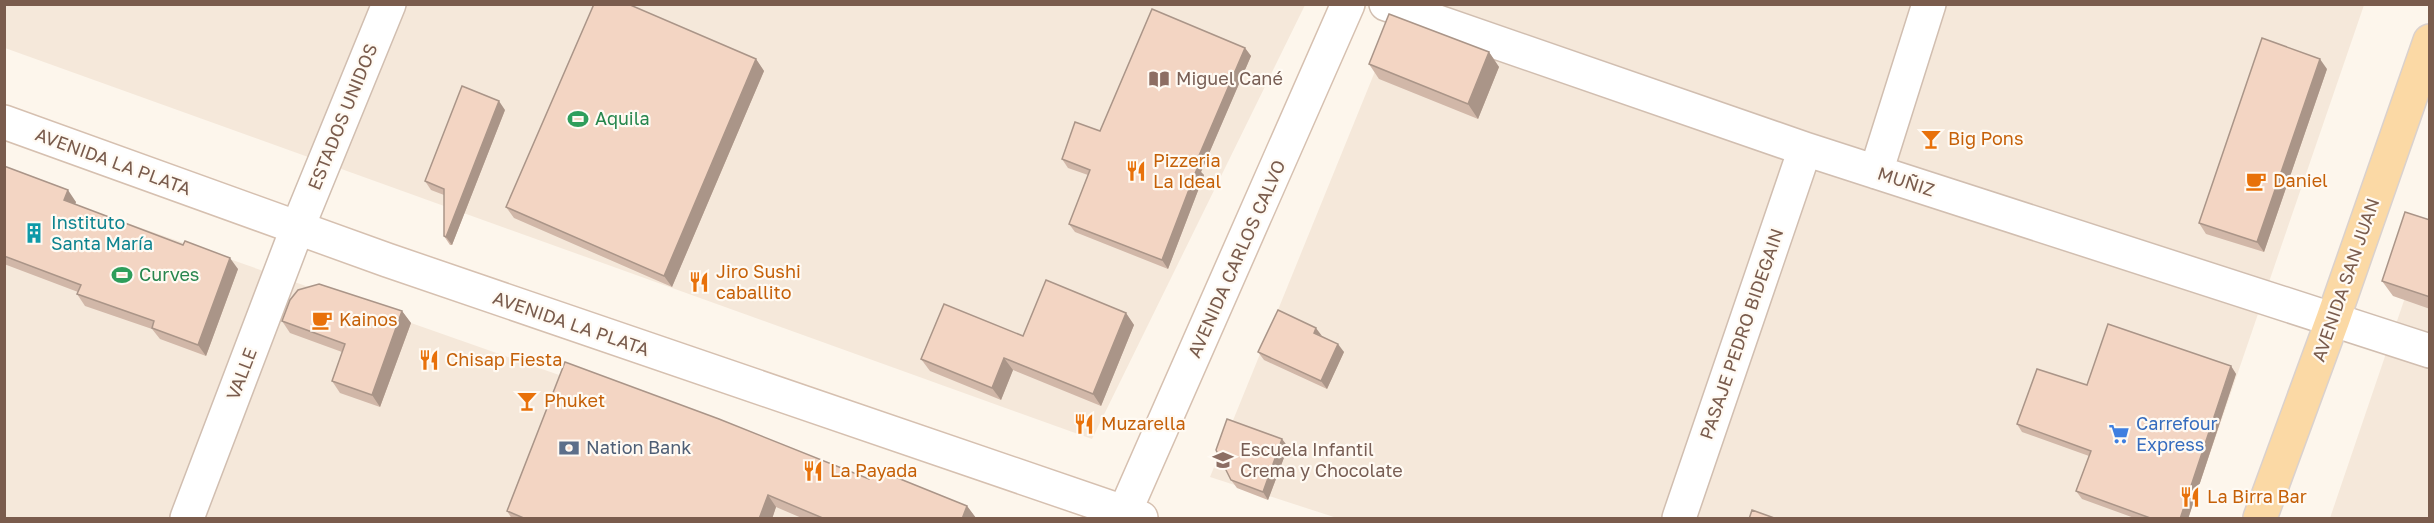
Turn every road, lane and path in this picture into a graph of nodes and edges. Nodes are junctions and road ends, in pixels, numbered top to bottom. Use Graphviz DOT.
graph roads {
  1 [pos="388,4"];
  2 [pos="1348,4"];
  3 [pos="1386,4"];
  4 [pos="1929,4"];
  5 [pos="2430,42"];
  6 [pos="4,122"];
  7 [pos="1805,149"];
  8 [pos="1876,172"];
  9 [pos="297,229"];
  10 [pos="2333,319"];
  11 [pos="2430,351"];
  12 [pos="1129,517"];
  13 [pos="187,519"];
  14 [pos="1679,519"];
  15 [pos="2260,519"];
  1 -- 9 [label="street, ESTADOS UNIDOS"];
  2 -- 12 [label="street, AVENIDA CARLOS CALVO"];
  3 -- 7 [label="street, MUÑIZ"];
  4 -- 8 [label="street"];
  5 -- 10 [label="main road, AVENIDA SAN JUAN"];
  6 -- 9 [label="street, AVENIDA LA PLATA"];
  7 -- 8 [label="street, MUÑIZ"];
  7 -- 14 [label="street, PASAJE PEDRO BIDEGAIN"];
  8 -- 10 [label="street, MUÑIZ"];
  9 -- 12 [label="street, AVENIDA LA PLATA"];
  9 -- 13 [label="street, VALLE"];
  10 -- 11 [label="street, MUÑIZ"];
  10 -- 15 [label="main road, AVENIDA SAN JUAN"];
}
